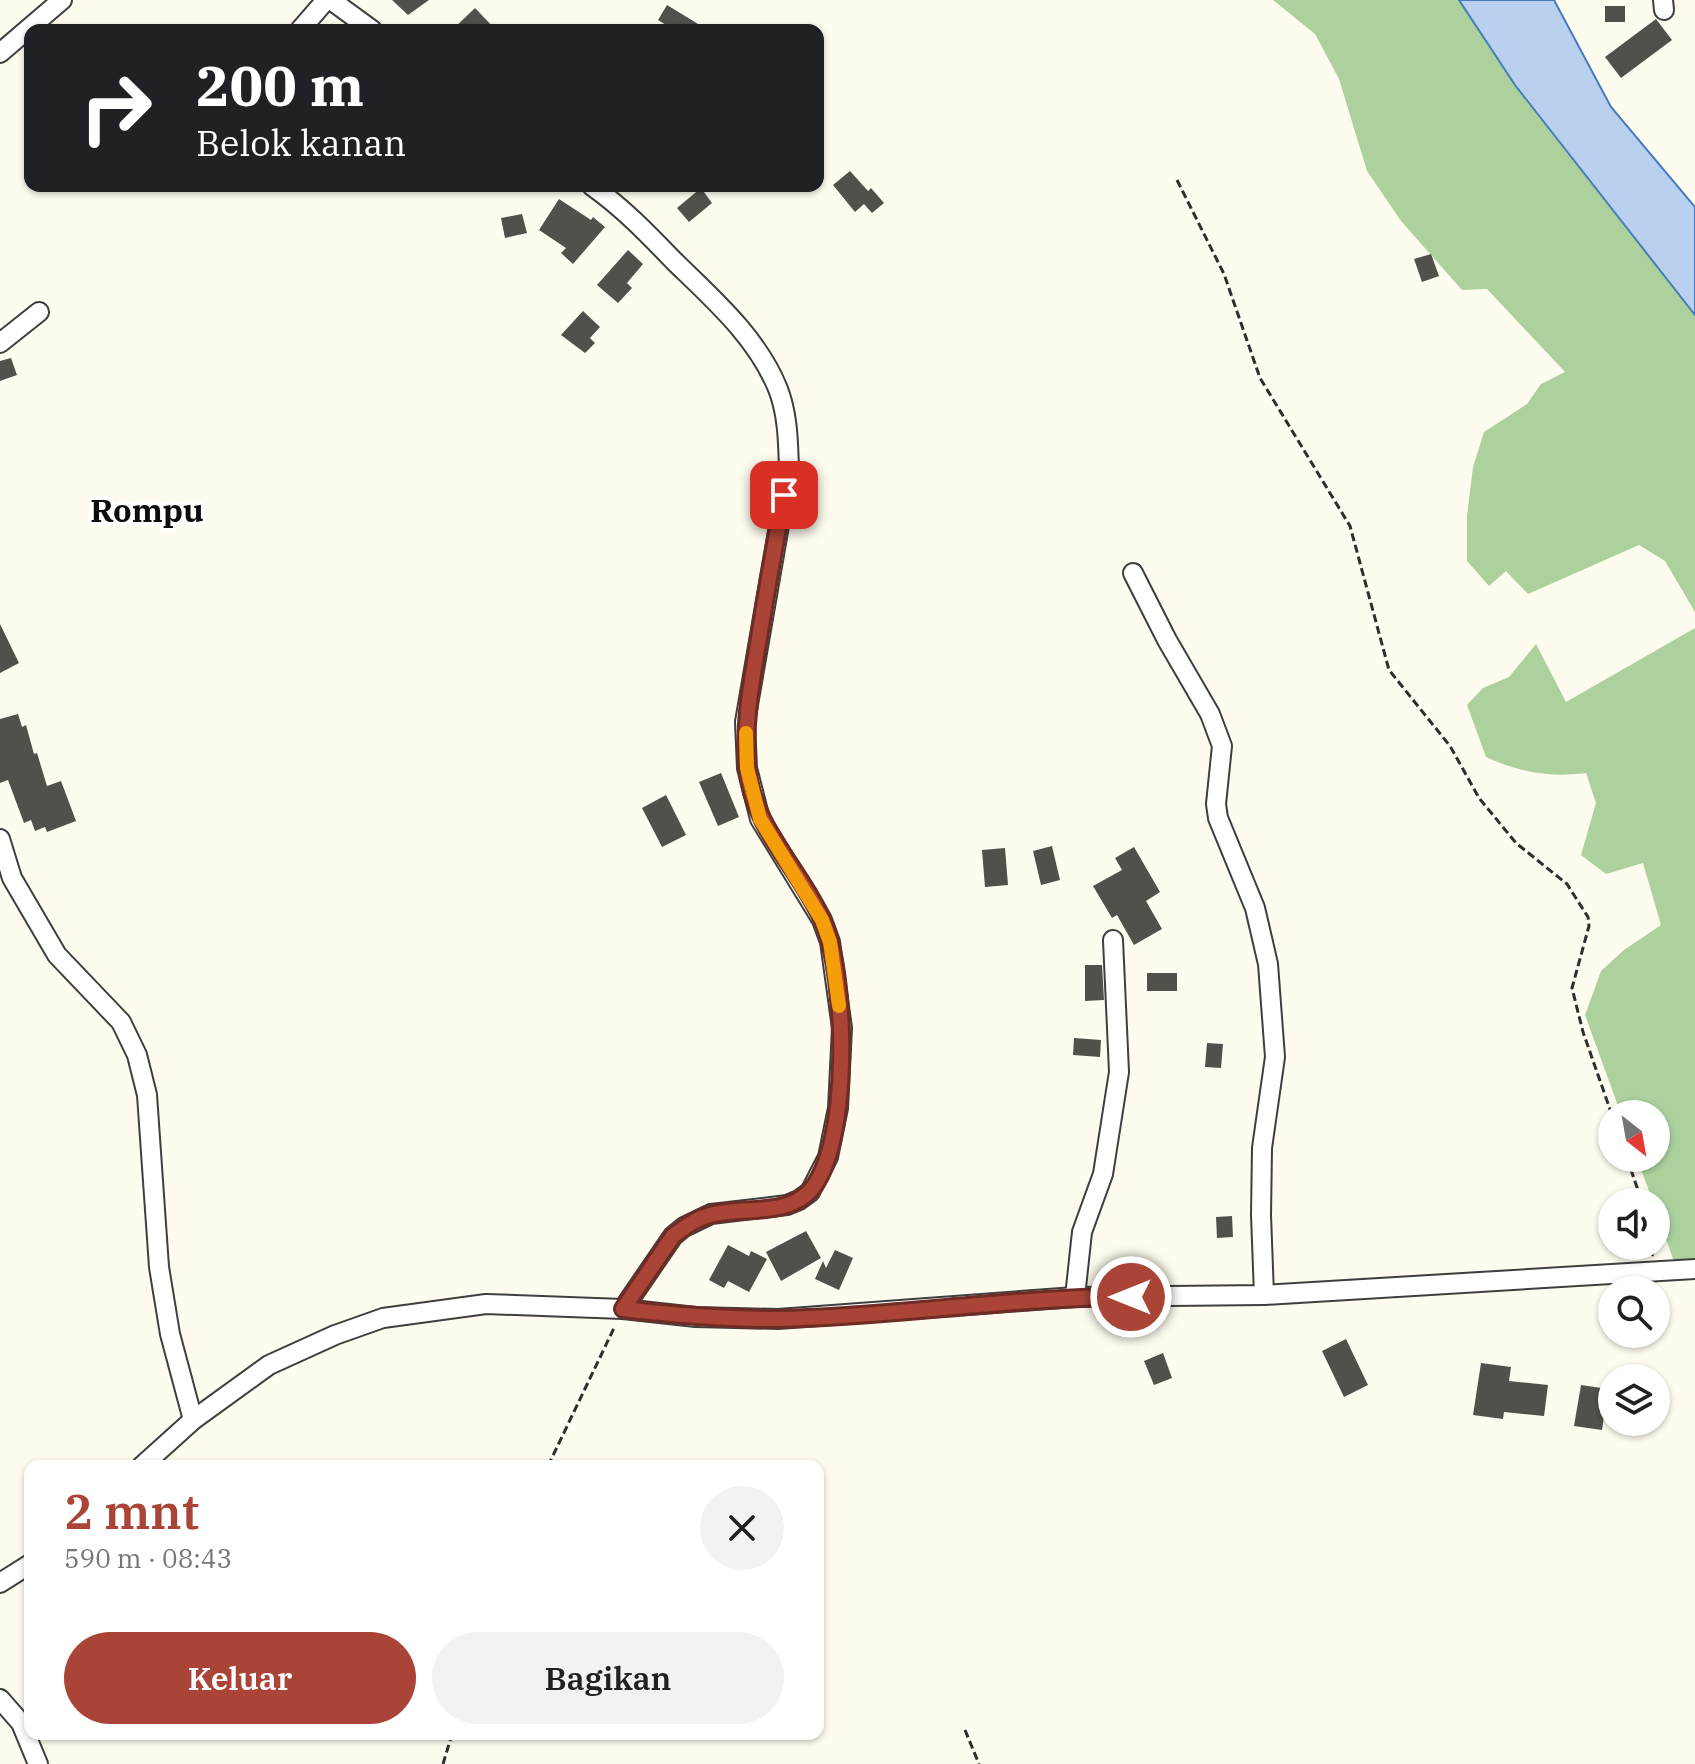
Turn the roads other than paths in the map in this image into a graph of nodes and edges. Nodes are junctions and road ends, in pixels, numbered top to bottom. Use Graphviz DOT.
graph roads {
  1 [pos="45,0"];
  2 [pos="62,0"];
  3 [pos="328,0"];
  4 [pos="34,24"];
  5 [pos="306,24"];
  6 [pos="363,24"];
  7 [pos="24,32"];
  8 [pos="0,40"];
  9 [pos="0,53"];
  10 [pos="600,192"];
  11 [pos="39,312"];
  12 [pos="0,343"];
  13 [pos="1133,573"];
  14 [pos="0,839"];
  15 [pos="1113,940"];
  16 [pos="1695,1269"];
  17 [pos="1264,1295"];
  18 [pos="1075,1297"];
  19 [pos="623,1309"];
  20 [pos="193,1420"];
  21 [pos="149,1460"];
  22 [pos="24,1568"];
  23 [pos="0,1583"];
  24 [pos="0,1699"];
  25 [pos="24,1730"];
  26 [pos="28,1740"];
  27 [pos="38,1764"];
  1 -- 8 [label="street"];
  2 -- 4 [label="street"];
  3 -- 5 [label="street"];
  3 -- 6 [label="street"];
  7 -- 9 [label="street"];
  10 -- 19 [label="street"];
  11 -- 12 [label="street"];
  13 -- 17 [label="street"];
  14 -- 20 [label="street"];
  15 -- 18 [label="street"];
  16 -- 17 [label="street"];
  17 -- 18 [label="street"];
  18 -- 19 [label="street"];
  19 -- 20 [label="street"];
  20 -- 21 [label="street"];
  22 -- 23 [label="street"];
  24 -- 25 [label="street"];
  26 -- 27 [label="street"];
}
